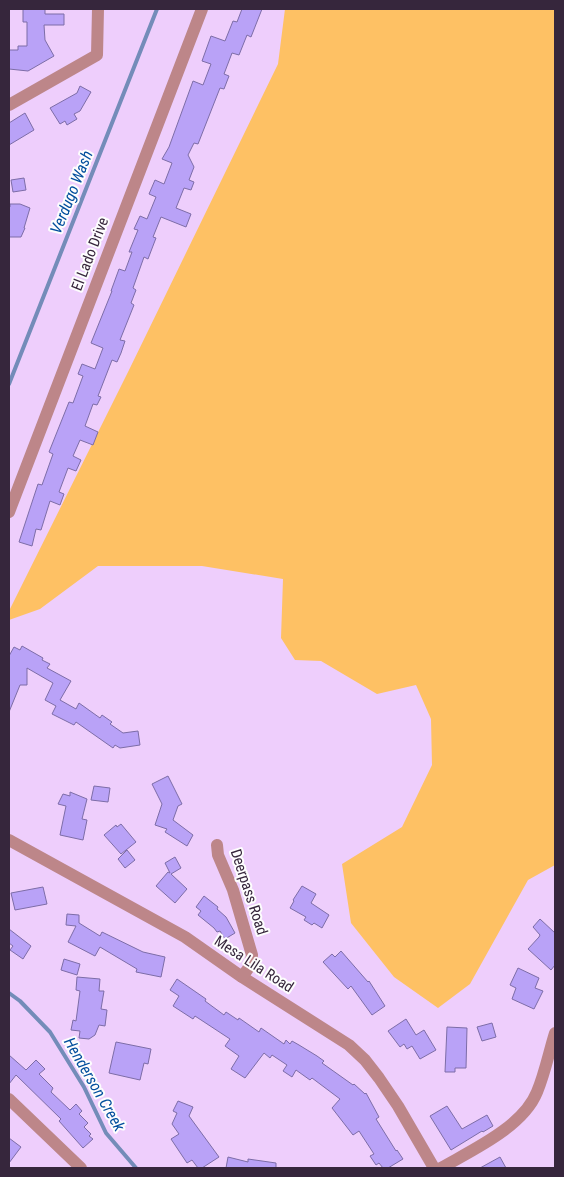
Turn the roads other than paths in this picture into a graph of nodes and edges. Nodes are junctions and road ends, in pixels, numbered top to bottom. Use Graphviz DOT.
graph roads {
  1 [pos="98,9"];
  2 [pos="202,9"];
  3 [pos="9,105"];
  4 [pos="9,512"];
  5 [pos="9,840"];
  6 [pos="217,845"];
  7 [pos="242,977"];
  8 [pos="555,1032"];
  9 [pos="9,1099"];
  10 [pos="82,1168"];
  11 [pos="434,1168"];
  12 [pos="441,1168"];
  1 -- 3 [label="street"];
  2 -- 4 [label="street, El Lado Drive"];
  5 -- 7 [label="street, Mesa Lila Road"];
  6 -- 7 [label="street, Deerpass Road"];
  7 -- 11 [label="street, Mesa Lila Road"];
  8 -- 12 [label="street"];
  9 -- 10 [label="street"];
}
